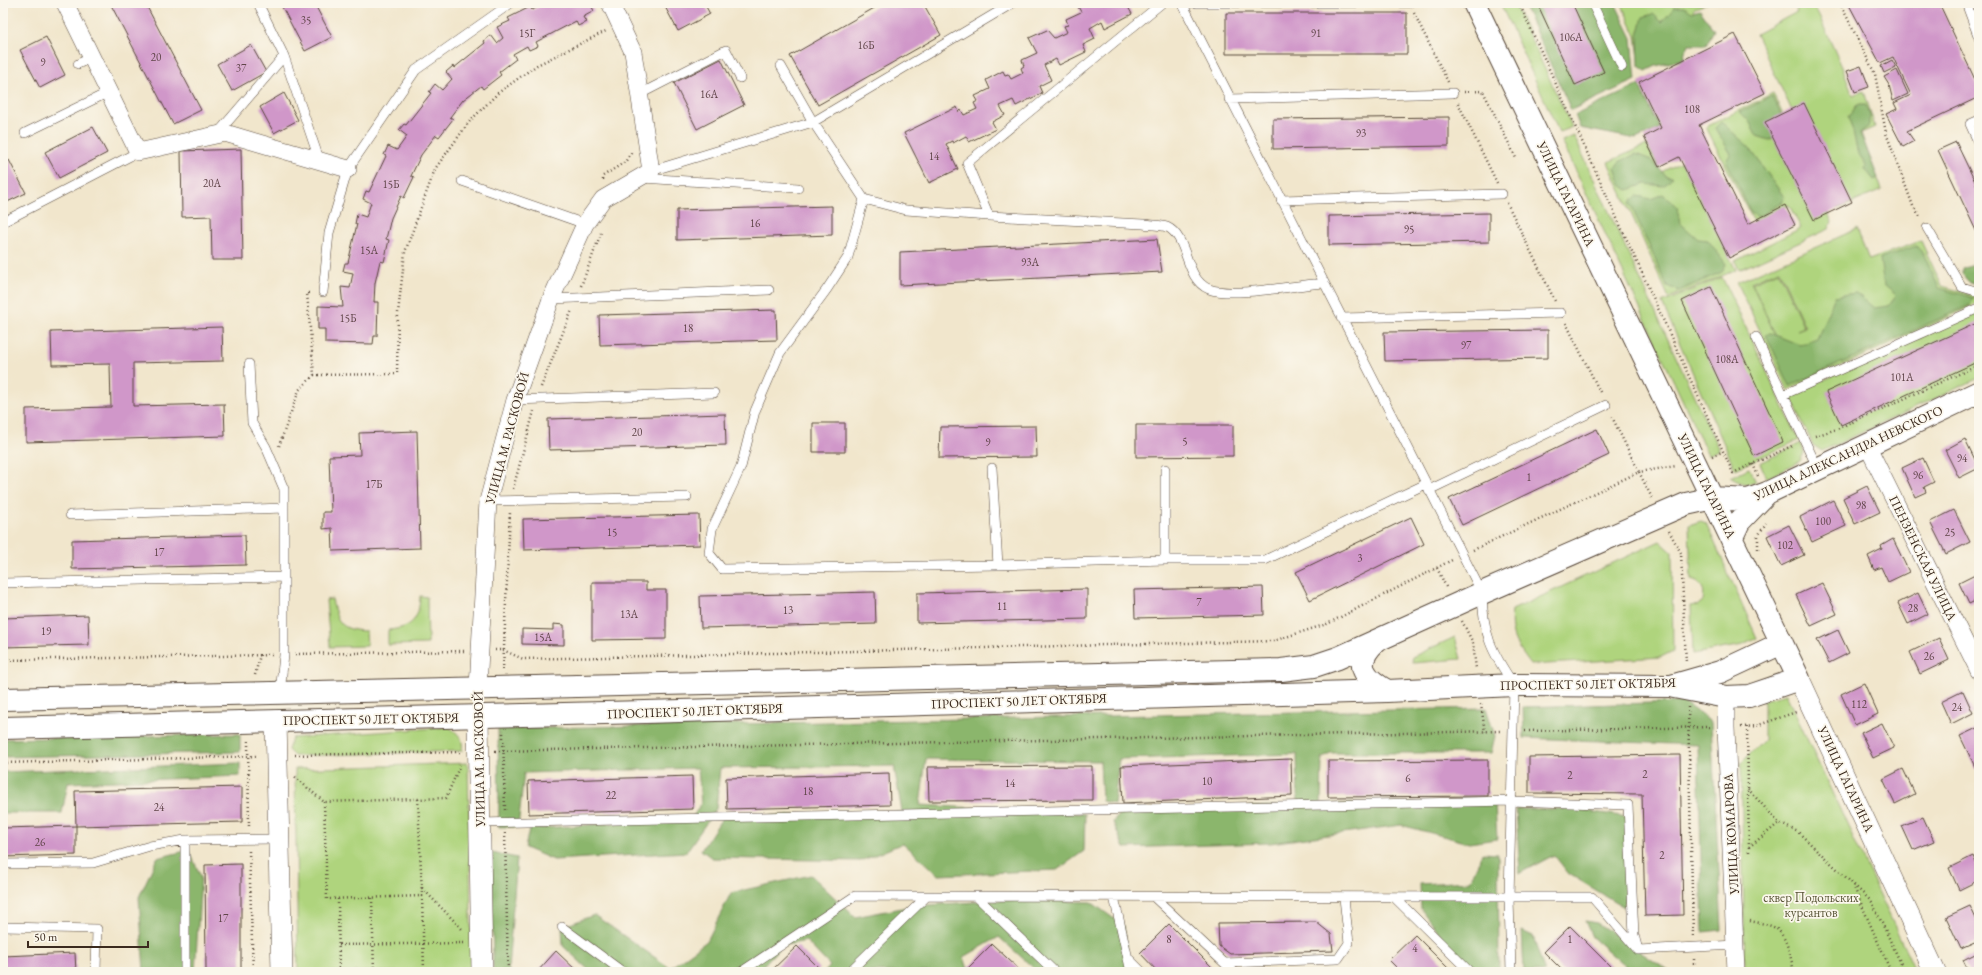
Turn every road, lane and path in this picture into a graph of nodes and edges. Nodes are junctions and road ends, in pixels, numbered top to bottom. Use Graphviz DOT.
graph roads {
  1 [pos="65,3"];
  2 [pos="258,3"];
  3 [pos="511,3"];
  4 [pos="610,3"];
  5 [pos="1014,3"];
  6 [pos="1162,3"];
  7 [pos="1182,3"];
  8 [pos="1409,3"];
  9 [pos="1474,3"];
  10 [pos="1519,3"];
  11 [pos="1592,3"];
  12 [pos="1840,3"];
  13 [pos="1966,3"];
  14 [pos="613,28"];
  15 [pos="1979,38"];
  16 [pos="284,56"];
  17 [pos="780,66"];
  18 [pos="1622,67"];
  19 [pos="740,78"];
  20 [pos="109,92"];
  21 [pos="1453,93"];
  22 [pos="640,94"];
  23 [pos="1229,99"];
  24 [pos="1979,120"];
  25 [pos="813,122"];
  26 [pos="25,133"];
  27 [pos="217,134"];
  28 [pos="1979,144"];
  29 [pos="634,145"];
  30 [pos="138,152"];
  31 [pos="319,159"];
  32 [pos="1517,160"];
  33 [pos="348,168"];
  34 [pos="645,175"];
  35 [pos="462,181"];
  36 [pos="798,188"];
  37 [pos="1502,194"];
  38 [pos="607,197"];
  39 [pos="864,199"];
  40 [pos="1281,200"];
  41 [pos="989,216"];
  42 [pos="3,222"];
  43 [pos="585,224"];
  44 [pos="1927,228"];
  45 [pos="601,232"];
  46 [pos="1323,283"];
  47 [pos="769,290"];
  48 [pos="323,292"];
  49 [pos="1979,292"];
  50 [pos="577,298"];
  51 [pos="550,299"];
  52 [pos="1979,308"];
  53 [pos="1561,313"];
  54 [pos="1341,318"];
  55 [pos="1756,338"];
  56 [pos="249,364"];
  57 [pos="1979,365"];
  58 [pos="314,375"];
  59 [pos="1979,392"];
  60 [pos="714,393"];
  61 [pos="1783,395"];
  62 [pos="537,399"];
  63 [pos="515,400"];
  64 [pos="1606,405"];
  65 [pos="1805,440"];
  66 [pos="1867,445"];
  67 [pos="992,468"];
  68 [pos="1818,468"];
  69 [pos="1165,469"];
  70 [pos="1427,487"];
  71 [pos="1767,494"];
  72 [pos="687,497"];
  73 [pos="1713,498"];
  74 [pos="510,500"];
  75 [pos="488,501"];
  76 [pos="284,508"];
  77 [pos="70,515"];
  78 [pos="1732,537"];
  79 [pos="1462,555"];
  80 [pos="1165,560"];
  81 [pos="998,565"];
  82 [pos="1437,568"];
  83 [pos="284,577"];
  84 [pos="3,583"];
  85 [pos="1482,593"];
  86 [pos="1455,605"];
  87 [pos="1375,642"];
  88 [pos="1782,643"];
  89 [pos="480,650"];
  90 [pos="503,650"];
  91 [pos="260,655"];
  92 [pos="284,655"];
  93 [pos="3,660"];
  94 [pos="1979,671"];
  95 [pos="1799,679"];
  96 [pos="1514,685"];
  97 [pos="1671,686"];
  98 [pos="1479,687"];
  99 [pos="478,688"];
  100 [pos="503,688"];
  101 [pos="1387,691"];
  102 [pos="280,692"];
  103 [pos="250,693"];
  104 [pos="1726,697"];
  105 [pos="3,699"];
  106 [pos="1812,706"];
  107 [pos="503,716"];
  108 [pos="478,717"];
  109 [pos="276,721"];
  110 [pos="248,722"];
  111 [pos="1747,726"];
  112 [pos="1726,727"];
  113 [pos="3,728"];
  114 [pos="1513,731"];
  115 [pos="1485,732"];
  116 [pos="504,751"];
  117 [pos="472,752"];
  118 [pos="249,756"];
  119 [pos="277,756"];
  120 [pos="3,763"];
  121 [pos="295,776"];
  122 [pos="1748,789"];
  123 [pos="418,798"];
  124 [pos="324,802"];
  125 [pos="1511,802"];
  126 [pos="505,822"];
  127 [pos="480,823"];
  128 [pos="1779,823"];
  129 [pos="249,839"];
  130 [pos="279,839"];
  131 [pos="185,840"];
  132 [pos="1749,846"];
  133 [pos="1749,854"];
  134 [pos="3,864"];
  135 [pos="1852,883"];
  136 [pos="421,888"];
  137 [pos="422,896"];
  138 [pos="926,897"];
  139 [pos="977,897"];
  140 [pos="1114,897"];
  141 [pos="1394,897"];
  142 [pos="372,898"];
  143 [pos="1155,898"];
  144 [pos="1344,898"];
  145 [pos="1509,898"];
  146 [pos="338,899"];
  147 [pos="1750,913"];
  148 [pos="1750,921"];
  149 [pos="3,927"];
  150 [pos="562,927"];
  151 [pos="1750,928"];
  152 [pos="464,931"];
  153 [pos="469,943"];
  154 [pos="373,944"];
  155 [pos="423,944"];
  156 [pos="339,945"];
  157 [pos="1736,945"];
  158 [pos="1638,950"];
  159 [pos="1128,958"];
  160 [pos="1225,963"];
  161 [pos="96,972"];
  162 [pos="185,972"];
  163 [pos="253,972"];
  164 [pos="282,972"];
  165 [pos="339,972"];
  166 [pos="374,972"];
  167 [pos="424,972"];
  168 [pos="482,972"];
  169 [pos="508,972"];
  170 [pos="623,972"];
  171 [pos="740,972"];
  172 [pos="849,972"];
  173 [pos="1055,972"];
  174 [pos="1131,972"];
  175 [pos="1142,972"];
  176 [pos="1234,972"];
  177 [pos="1470,972"];
  178 [pos="1511,972"];
  179 [pos="1736,972"];
  180 [pos="1794,972"];
  181 [pos="1891,972"];
  182 [pos="1905,972"];
  183 [pos="1935,972"];
  1 -- 20 [label="street"];
  2 -- 16 [label="lane"];
  3 -- 33 [label="lane"];
  4 -- 22 [label="street"];
  5 -- 25 [label="lane"];
  6 -- 41 [label="lane"];
  7 -- 8 [label="lane"];
  7 -- 23 [label="lane"];
  8 -- 21 [label="path"];
  9 -- 73 [label="main road, УЛИЦА ГАГАРИНА"];
  10 -- 65 [label="path"];
  11 -- 18 [label="lane"];
  12 -- 44 [label="path"];
  13 -- 15 [label="lane"];
  14 -- 58 [label="path"];
  16 -- 27 [label="lane"];
  16 -- 31 [label="lane"];
  17 -- 25 [label="lane"];
  19 -- 22 [label="lane"];
  20 -- 26 [label="lane"];
  20 -- 30 [label="street"];
  21 -- 23 [label="lane"];
  21 -- 32 [label="path"];
  21 -- 37 [label="path"];
  22 -- 34 [label="street"];
  23 -- 40 [label="lane"];
  24 -- 28 [label="lane"];
  25 -- 34 [label="lane"];
  25 -- 39 [label="lane"];
  27 -- 30 [label="street"];
  27 -- 31 [label="street"];
  29 -- 38 [label="path"];
  30 -- 42 [label="lane"];
  31 -- 33 [label="street"];
  33 -- 48 [label="lane"];
  34 -- 36 [label="lane"];
  34 -- 38 [label="street, УЛИЦА М. РАСКОВОЙ"];
  35 -- 43 [label="lane"];
  37 -- 40 [label="lane"];
  37 -- 53 [label="path"];
  38 -- 43 [label="street, УЛИЦА М. РАСКОВОЙ"];
  39 -- 41 [label="lane"];
  39 -- 81 [label="lane"];
  40 -- 46 [label="lane"];
  41 -- 46 [label="lane"];
  43 -- 51 [label="street, УЛИЦА М. РАСКОВОЙ"];
  44 -- 49 [label="lane"];
  45 -- 50 [label="path"];
  46 -- 54 [label="lane"];
  47 -- 50 [label="lane"];
  50 -- 51 [label="lane"];
  50 -- 62 [label="path"];
  51 -- 63 [label="street, УЛИЦА М. РАСКОВОЙ"];
  52 -- 61 [label="lane"];
  53 -- 54 [label="lane"];
  53 -- 64 [label="path"];
  54 -- 70 [label="lane"];
  55 -- 61 [label="lane"];
  56 -- 76 [label="lane"];
  57 -- 65 [label="path"];
  59 -- 66 [label="main road, УЛИЦА АЛЕКСАНДРА НЕВСКОГО"];
  60 -- 62 [label="lane"];
  61 -- 65 [label="lane"];
  62 -- 63 [label="lane"];
  62 -- 74 [label="path"];
  63 -- 75 [label="street, УЛИЦА М. РАСКОВОЙ"];
  64 -- 70 [label="lane"];
  64 -- 79 [label="path"];
  65 -- 68 [label="lane"];
  66 -- 68 [label="main road, УЛИЦА АЛЕКСАНДРА НЕВСКОГО"];
  66 -- 94 [label="street, ПЕНЗЕНСКАЯ УЛИЦА"];
  67 -- 81 [label="lane"];
  68 -- 71 [label="main road, УЛИЦА АЛЕКСАНДРА НЕВСКОГО"];
  69 -- 80 [label="lane"];
  70 -- 79 [label="lane"];
  70 -- 80 [label="lane"];
  71 -- 73 [label="main road, УЛИЦА АЛЕКСАНДРА НЕВСКОГО"];
  71 -- 78 [label="main road"];
  72 -- 74 [label="lane"];
  73 -- 78 [label="main road, УЛИЦА ГАГАРИНА"];
  73 -- 85 [label="main road, ПРОСПЕКТ 50 ЛЕТ ОКТЯБРЯ"];
  74 -- 75 [label="lane"];
  74 -- 90 [label="path"];
  75 -- 89 [label="street, УЛИЦА М. РАСКОВОЙ"];
  76 -- 77 [label="lane"];
  76 -- 83 [label="lane"];
  78 -- 88 [label="main road, УЛИЦА ГАГАРИНА"];
  79 -- 82 [label="path"];
  79 -- 85 [label="lane"];
  80 -- 81 [label="lane"];
  82 -- 86 [label="path"];
  82 -- 90 [label="path"];
  83 -- 84 [label="lane"];
  83 -- 92 [label="lane"];
  85 -- 86 [label="main road, ПРОСПЕКТ 50 ЛЕТ ОКТЯБРЯ"];
  85 -- 96 [label="lane"];
  86 -- 87 [label="main road, ПРОСПЕКТ 50 ЛЕТ ОКТЯБРЯ"];
  86 -- 98 [label="path"];
  87 -- 100 [label="main road, ПРОСПЕКТ 50 ЛЕТ ОКТЯБРЯ"];
  87 -- 101 [label="main road, ПРОСПЕКТ 50 ЛЕТ ОКТЯБРЯ"];
  88 -- 95 [label="main road, УЛИЦА ГАГАРИНА"];
  88 -- 97 [label="main road, ПРОСПЕКТ 50 ЛЕТ ОКТЯБРЯ"];
  89 -- 90 [label="path"];
  89 -- 92 [label="path"];
  89 -- 99 [label="street, УЛИЦА М. РАСКОВОЙ"];
  90 -- 100 [label="path"];
  91 -- 92 [label="path"];
  91 -- 93 [label="path"];
  91 -- 103 [label="path"];
  92 -- 102 [label="lane"];
  95 -- 104 [label="main road"];
  95 -- 106 [label="street, УЛИЦА ГАГАРИНА"];
  96 -- 97 [label="main road, ПРОСПЕКТ 50 ЛЕТ ОКТЯБРЯ"];
  96 -- 98 [label="main road, ПРОСПЕКТ 50 ЛЕТ ОКТЯБРЯ"];
  96 -- 114 [label="lane"];
  97 -- 104 [label="main road"];
  98 -- 101 [label="main road, ПРОСПЕКТ 50 ЛЕТ ОКТЯБРЯ"];
  98 -- 115 [label="path"];
  99 -- 100 [label="main road, ПРОСПЕКТ 50 ЛЕТ ОКТЯБРЯ"];
  99 -- 102 [label="main road, ПРОСПЕКТ 50 ЛЕТ ОКТЯБРЯ"];
  99 -- 108 [label="main road, УЛИЦА М. РАСКОВОЙ"];
  101 -- 107 [label="main road, ПРОСПЕКТ 50 ЛЕТ ОКТЯБРЯ"];
  102 -- 103 [label="main road, ПРОСПЕКТ 50 ЛЕТ ОКТЯБРЯ"];
  102 -- 109 [label="main road"];
  103 -- 105 [label="main road, ПРОСПЕКТ 50 ЛЕТ ОКТЯБРЯ"];
  104 -- 112 [label="street, УЛИЦА КОМАРОВА"];
  106 -- 111 [label="path"];
  106 -- 183 [label="street, УЛИЦА ГАГАРИНА"];
  107 -- 108 [label="main road, ПРОСПЕКТ 50 ЛЕТ ОКТЯБРЯ"];
  107 -- 116 [label="path"];
  108 -- 109 [label="main road, ПРОСПЕКТ 50 ЛЕТ ОКТЯБРЯ"];
  108 -- 117 [label="street, УЛИЦА М. РАСКОВОЙ"];
  109 -- 110 [label="main road, ПРОСПЕКТ 50 ЛЕТ ОКТЯБРЯ"];
  109 -- 119 [label="street"];
  110 -- 113 [label="main road, ПРОСПЕКТ 50 ЛЕТ ОКТЯБРЯ"];
  110 -- 118 [label="path"];
  111 -- 112 [label="path"];
  111 -- 122 [label="path"];
  112 -- 114 [label="path"];
  112 -- 157 [label="street, УЛИЦА КОМАРОВА"];
  114 -- 115 [label="path"];
  114 -- 125 [label="lane"];
  115 -- 116 [label="path"];
  116 -- 117 [label="path"];
  116 -- 126 [label="path"];
  117 -- 119 [label="path"];
  117 -- 123 [label="path"];
  117 -- 127 [label="street, УЛИЦА М. РАСКОВОЙ"];
  118 -- 119 [label="path"];
  118 -- 120 [label="path"];
  118 -- 129 [label="path"];
  119 -- 130 [label="street"];
  121 -- 124 [label="path"];
  122 -- 128 [label="path"];
  122 -- 132 [label="path"];
  123 -- 124 [label="path"];
  123 -- 136 [label="path"];
  124 -- 146 [label="path"];
  125 -- 126 [label="lane"];
  125 -- 145 [label="lane"];
  125 -- 158 [label="lane"];
  126 -- 127 [label="lane"];
  126 -- 169 [label="path"];
  127 -- 168 [label="street, УЛИЦА М. РАСКОВОЙ"];
  128 -- 132 [label="path"];
  128 -- 135 [label="path"];
  129 -- 130 [label="lane"];
  129 -- 131 [label="lane"];
  129 -- 163 [label="path"];
  130 -- 164 [label="street"];
  131 -- 134 [label="lane"];
  131 -- 162 [label="lane"];
  132 -- 133 [label="path"];
  135 -- 181 [label="path"];
  135 -- 182 [label="path"];
  136 -- 137 [label="path"];
  136 -- 152 [label="path"];
  137 -- 142 [label="path"];
  137 -- 155 [label="path"];
  138 -- 139 [label="lane"];
  138 -- 171 [label="lane"];
  138 -- 172 [label="lane"];
  139 -- 140 [label="lane"];
  139 -- 173 [label="lane"];
  140 -- 143 [label="lane"];
  140 -- 159 [label="lane"];
  141 -- 144 [label="lane"];
  141 -- 145 [label="lane"];
  141 -- 177 [label="lane"];
  142 -- 146 [label="path"];
  142 -- 154 [label="path"];
  143 -- 144 [label="lane"];
  143 -- 160 [label="lane"];
  144 -- 160 [label="lane"];
  145 -- 158 [label="lane"];
  145 -- 178 [label="lane"];
  146 -- 156 [label="path"];
  147 -- 148 [label="path"];
  148 -- 151 [label="path"];
  148 -- 180 [label="path"];
  149 -- 161 [label="lane"];
  150 -- 170 [label="lane"];
  153 -- 155 [label="path"];
  154 -- 155 [label="path"];
  154 -- 156 [label="path"];
  154 -- 166 [label="path"];
  155 -- 167 [label="path"];
  156 -- 165 [label="path"];
  157 -- 158 [label="lane"];
  157 -- 179 [label="street, УЛИЦА КОМАРОВА"];
  159 -- 174 [label="lane"];
  159 -- 175 [label="lane"];
  160 -- 176 [label="lane"];
}
